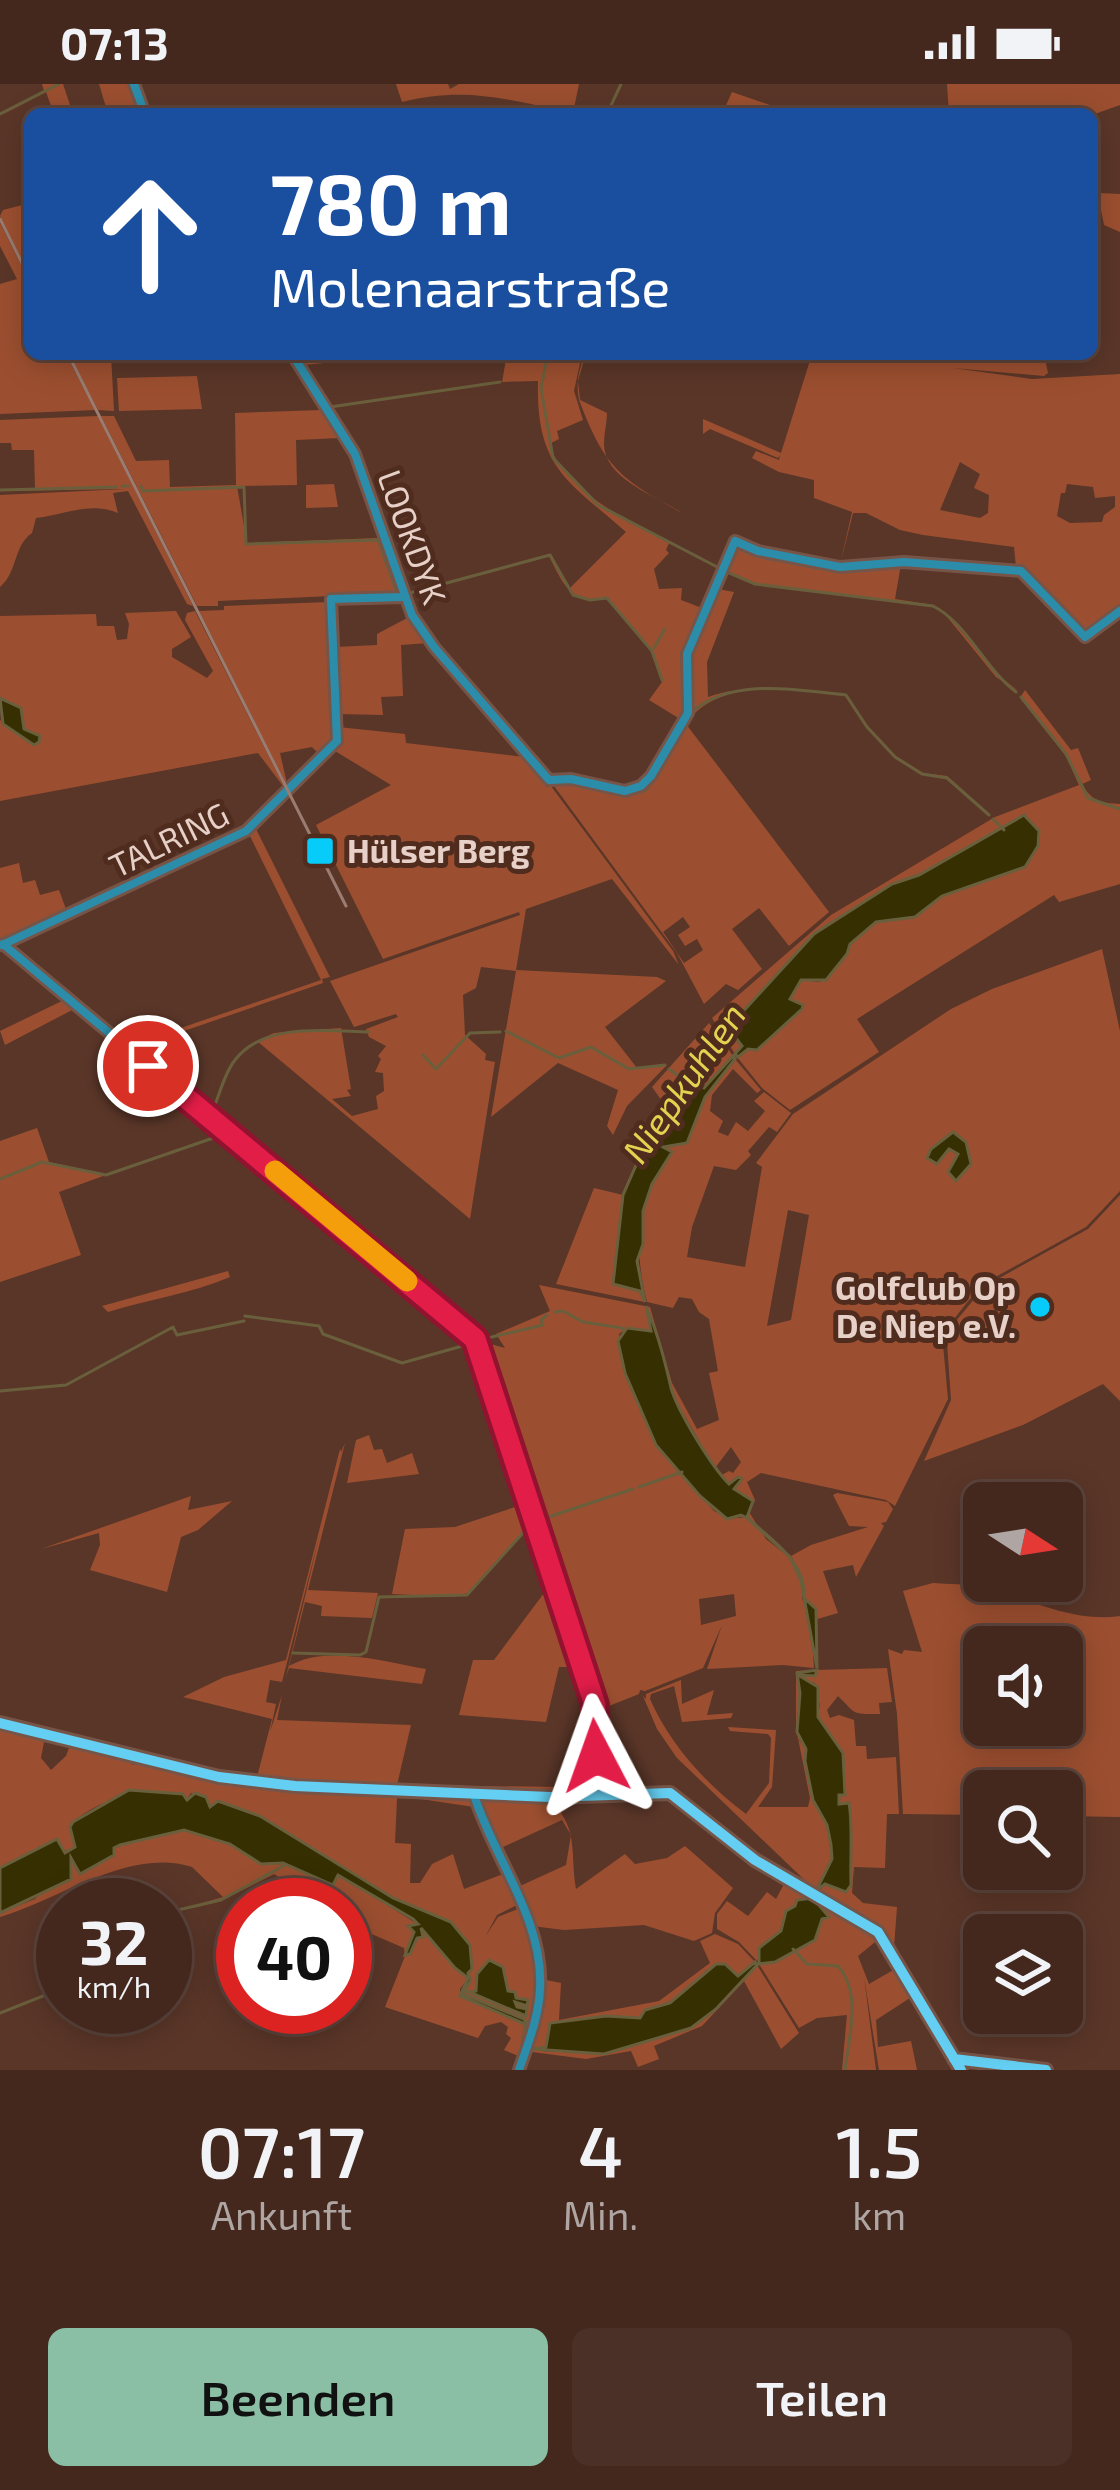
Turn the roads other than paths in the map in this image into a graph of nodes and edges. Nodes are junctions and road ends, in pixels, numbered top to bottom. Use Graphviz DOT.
graph roads {
  1 [pos="296,360"];
  2 [pos="402,597"];
  3 [pos="1120,610"];
  4 [pos="2,945"];
  5 [pos="0,1723"];
  6 [pos="596,1793"];
  7 [pos="474,1795"];
  8 [pos="958,2064"];
  9 [pos="519,2070"];
  10 [pos="1046,2070"];
  1 -- 2 [label="street, LOOKDYK"];
  2 -- 3 [label="street, LOOKDYK"];
  2 -- 4 [label="street, TALRING"];
  4 -- 6 [label="street"];
  5 -- 7 [label="main road"];
  6 -- 7 [label="main road"];
  6 -- 8 [label="main road"];
  7 -- 9 [label="street"];
  8 -- 10 [label="main road"];
}
